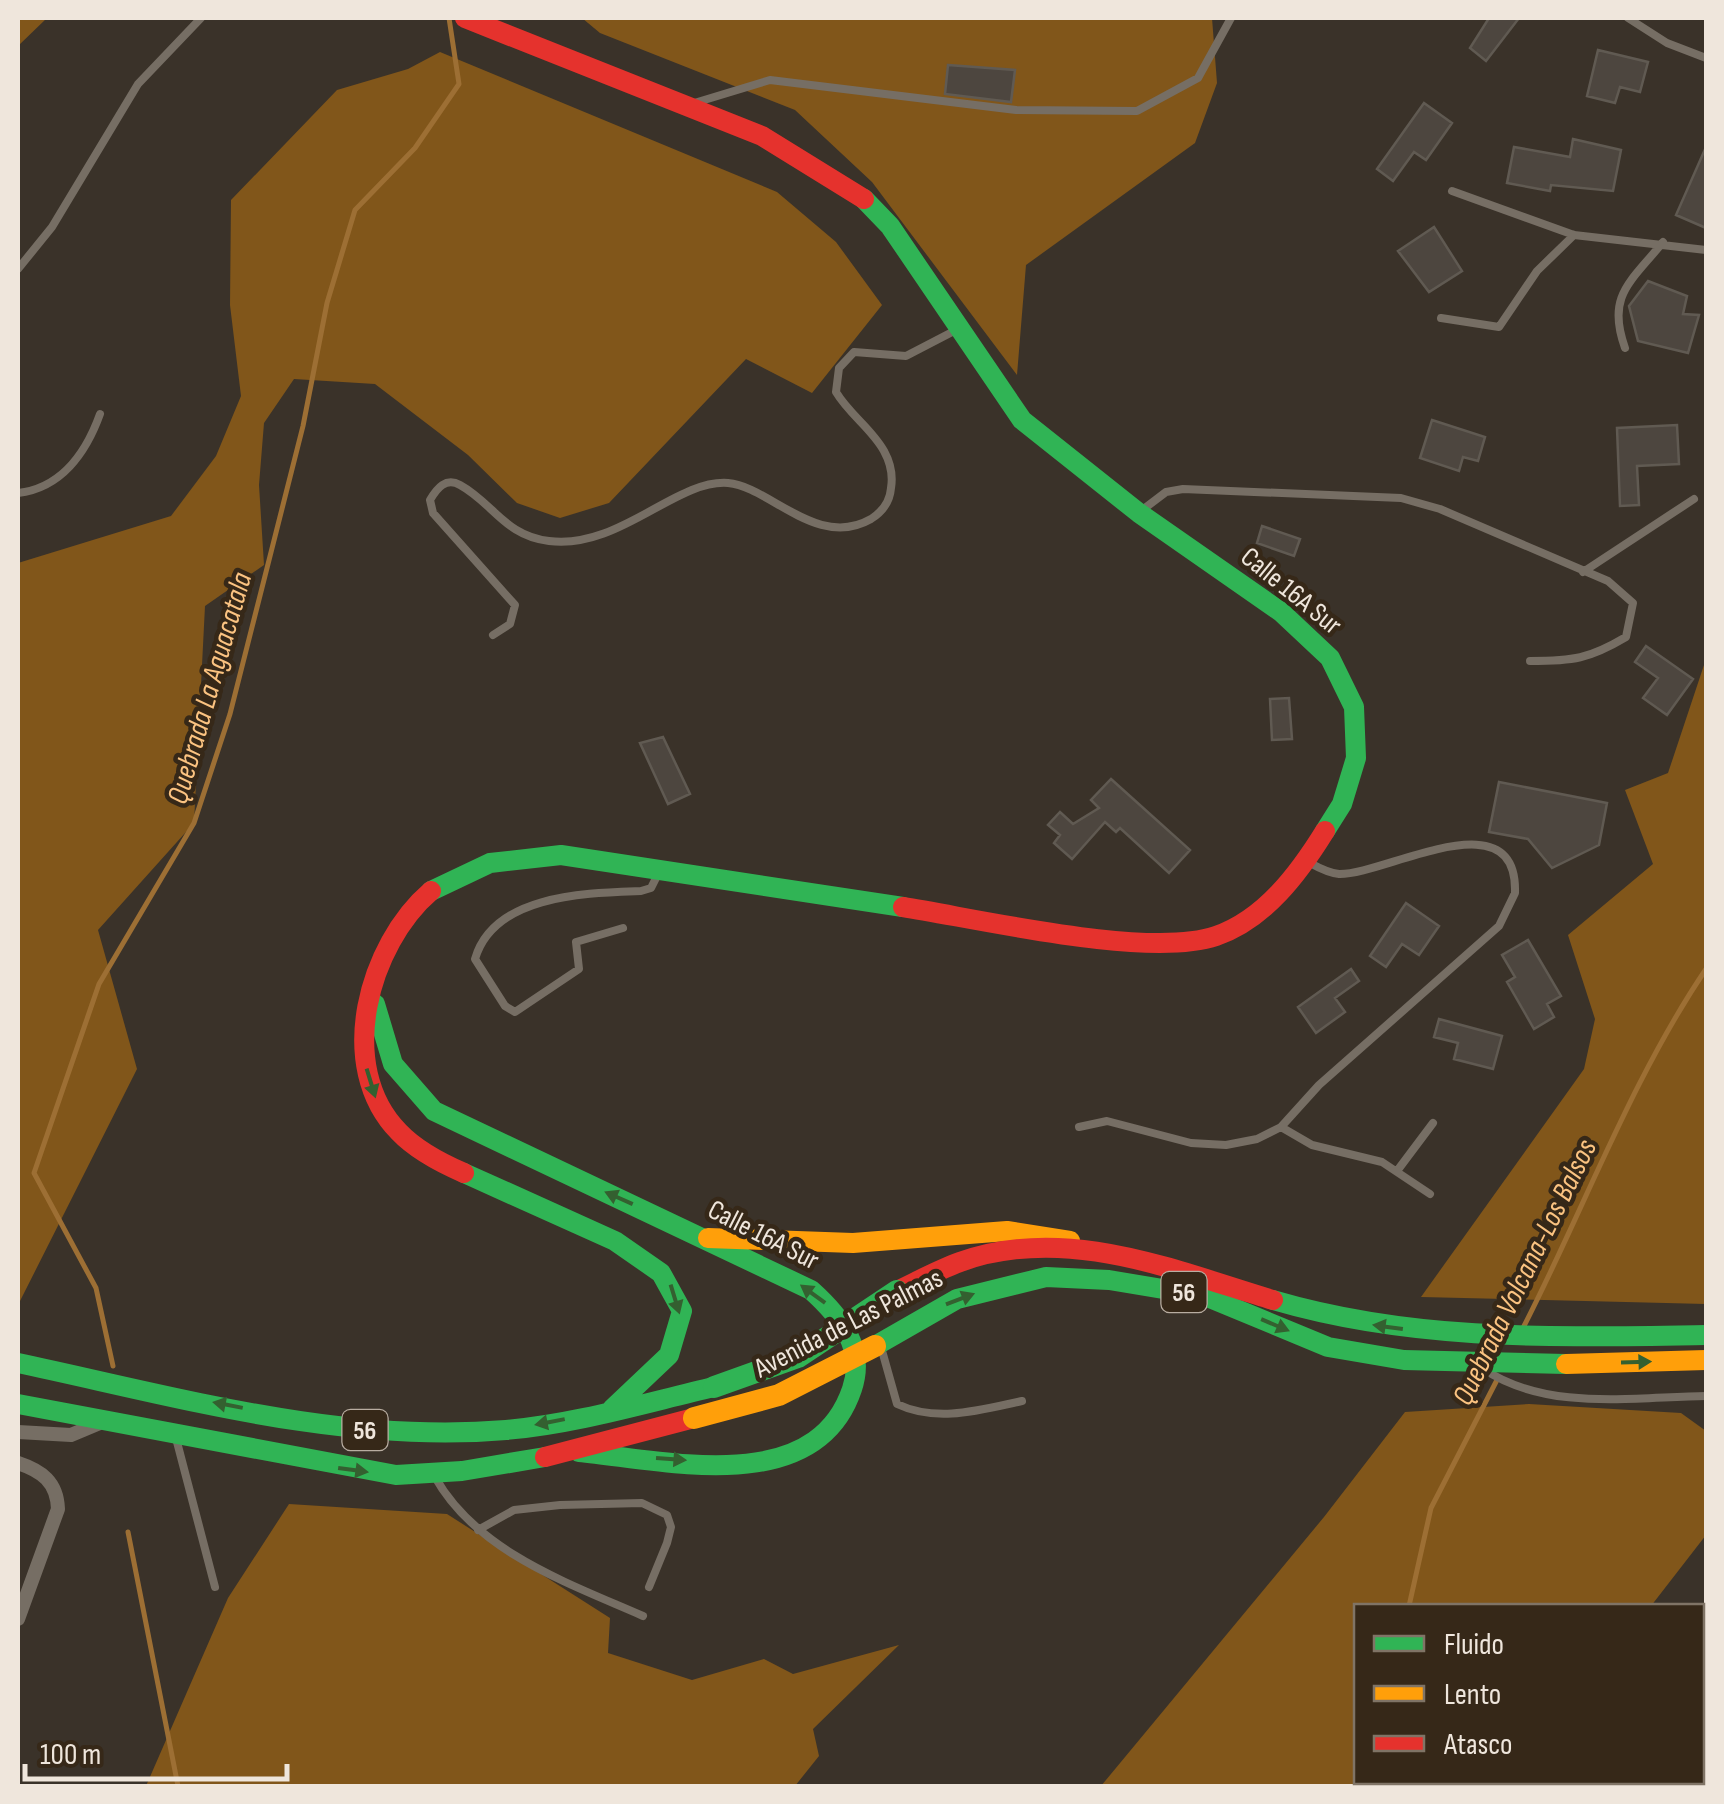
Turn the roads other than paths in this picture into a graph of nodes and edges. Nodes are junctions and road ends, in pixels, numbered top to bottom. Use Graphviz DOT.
graph roads {
  1 [pos="201,18"];
  2 [pos="1232,18"];
  3 [pos="1628,18"];
  4 [pos="476,22"];
  5 [pos="1706,58"];
  6 [pos="687,106"];
  7 [pos="1452,192"];
  8 [pos="1574,235"];
  9 [pos="1663,242"];
  10 [pos="1706,250"];
  11 [pos="18,268"];
  12 [pos="1441,318"];
  13 [pos="958,329"];
  14 [pos="1625,348"];
  15 [pos="100,414"];
  16 [pos="18,493"];
  17 [pos="1694,499"];
  18 [pos="1139,513"];
  19 [pos="1582,572"];
  20 [pos="493,636"];
  21 [pos="1530,661"];
  22 [pos="1307,862"];
  23 [pos="658,872"];
  24 [pos="623,928"];
  25 [pos="372,987"];
  26 [pos="1432,1123"];
  27 [pos="1079,1127"];
  28 [pos="1281,1127"];
  29 [pos="1397,1170"];
  30 [pos="1430,1194"];
  31 [pos="708,1238"];
  32 [pos="1092,1249"];
  33 [pos="1706,1335"];
  34 [pos="878,1344"];
  35 [pos="1706,1360"];
  36 [pos="18,1364"];
  37 [pos="1492,1371"];
  38 [pos="1706,1396"];
  39 [pos="1022,1401"];
  40 [pos="29,1406"];
  41 [pos="612,1409"];
  42 [pos="103,1422"];
  43 [pos="18,1432"];
  44 [pos="36,1435"];
  45 [pos="176,1438"];
  46 [pos="574,1452"];
  47 [pos="18,1462"];
  48 [pos="433,1473"];
  49 [pos="478,1530"];
  50 [pos="215,1587"];
  51 [pos="648,1588"];
  52 [pos="643,1616"];
  53 [pos="18,1619"];
  1 -- 11 [label="lane"];
  2 -- 6 [label="lane"];
  3 -- 5 [label="lane"];
  4 -- 6 [label="main road, Calle 16A Sur"];
  6 -- 13 [label="main road, Calle 16A Sur"];
  7 -- 8 [label="lane"];
  8 -- 9 [label="lane"];
  8 -- 12 [label="lane"];
  9 -- 10 [label="lane"];
  9 -- 14 [label="lane"];
  13 -- 18 [label="main road, Calle 16A Sur"];
  13 -- 20 [label="lane"];
  15 -- 16 [label="lane"];
  17 -- 19 [label="lane"];
  18 -- 19 [label="lane"];
  18 -- 22 [label="main road, Calle 16A Sur"];
  19 -- 21 [label="lane"];
  22 -- 23 [label="main road, Calle 16A Sur"];
  22 -- 28 [label="lane"];
  23 -- 24 [label="lane"];
  23 -- 25 [label="main road, Calle 16A Sur"];
  31 -- 25 [label="main road, Calle 16A Sur, one-way"];
  25 -- 41 [label="main road, Calle 16A Sur, one-way"];
  26 -- 29 [label="lane"];
  27 -- 28 [label="lane"];
  28 -- 29 [label="lane"];
  29 -- 30 [label="lane"];
  31 -- 32 [label="main road"];
  46 -- 31 [label="main road, Calle 16A Sur, one-way"];
  33 -- 32 [label="main road, Avenida de Las Palmas / 56, one-way"];
  32 -- 41 [label="main road, Avenida de Las Palmas / 56, bridge"];
  34 -- 37 [label="main road, Avenida de Las Palmas / 56, one-way"];
  34 -- 39 [label="lane"];
  34 -- 46 [label="main road, Avenida de Las Palmas / 56, bridge"];
  37 -- 35 [label="main road, Avenida de Las Palmas / 56, one-way"];
  41 -- 36 [label="main road, Avenida de Las Palmas / 56, one-way"];
  37 -- 38 [label="lane"];
  40 -- 42 [label="main road, Avenida de Las Palmas / 56"];
  40 -- 44 [label="street"];
  42 -- 44 [label="street"];
  42 -- 45 [label="main road, Avenida de Las Palmas / 56"];
  43 -- 44 [label="street"];
  45 -- 48 [label="main road, Avenida de Las Palmas / 56, one-way"];
  45 -- 50 [label="lane"];
  46 -- 48 [label="main road, Avenida de Las Palmas / 56"];
  47 -- 53 [label="street"];
  48 -- 49 [label="lane"];
  49 -- 51 [label="lane"];
  49 -- 52 [label="lane"];
}
